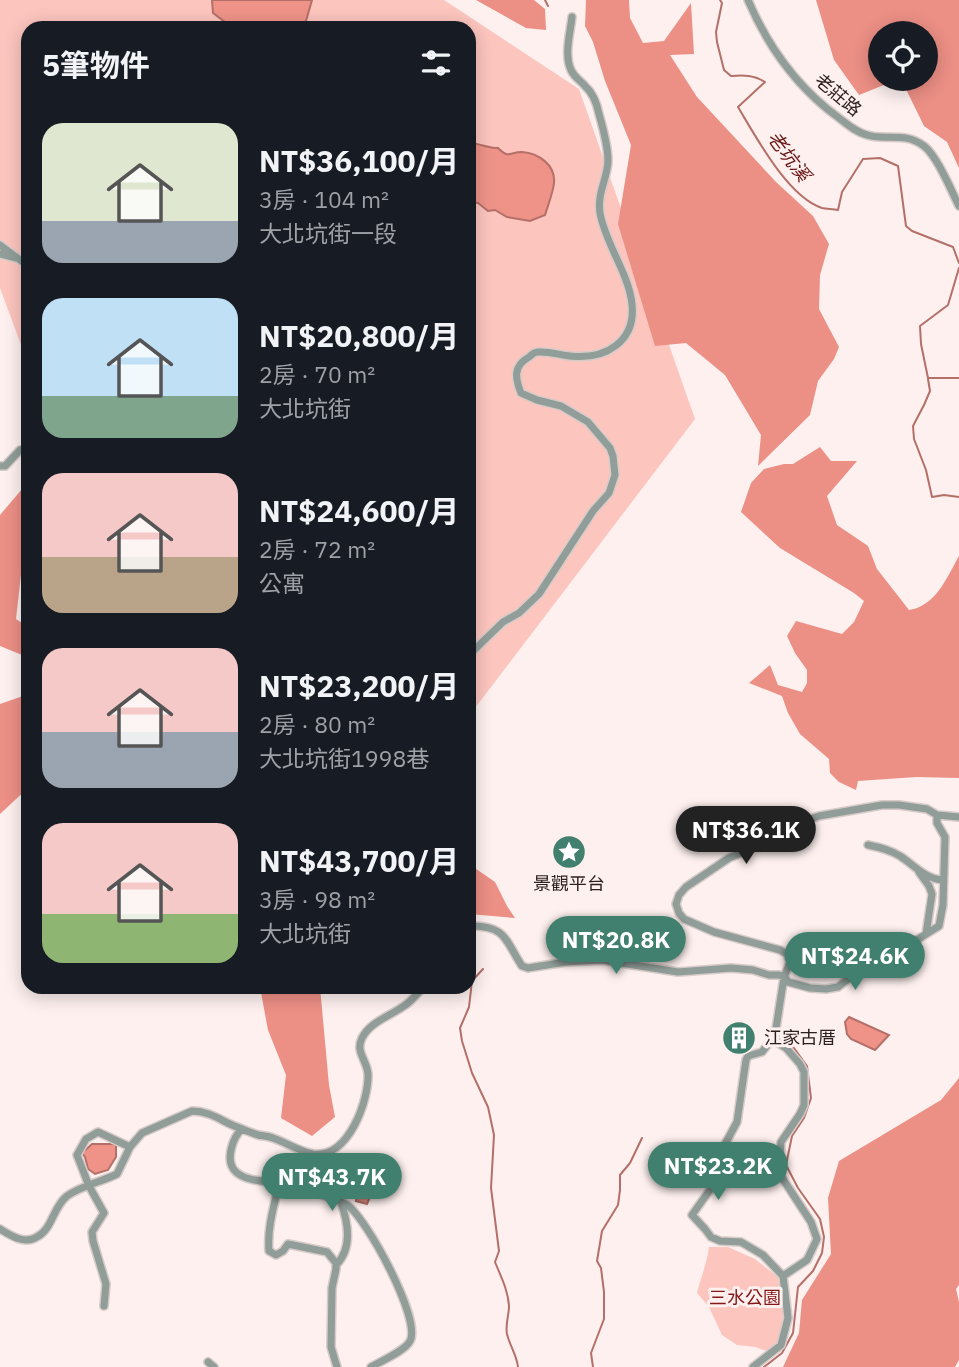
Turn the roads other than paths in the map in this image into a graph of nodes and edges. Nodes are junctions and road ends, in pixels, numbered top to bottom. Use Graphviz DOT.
graph roads {
  1 [pos="748,0"];
  2 [pos="572,18"];
  3 [pos="959,206"];
  4 [pos="0,245"];
  5 [pos="0,254"];
  6 [pos="20,259"];
  7 [pos="20,450"];
  8 [pos="0,466"];
  9 [pos="476,648"];
  10 [pos="937,815"];
  11 [pos="959,817"];
  12 [pos="868,845"];
  13 [pos="917,869"];
  14 [pos="943,880"];
  15 [pos="476,927"];
  16 [pos="926,934"];
  17 [pos="784,977"];
  18 [pos="417,994"];
  19 [pos="772,1040"];
  20 [pos="243,1129"];
  21 [pos="130,1147"];
  22 [pos="279,1184"];
  23 [pos="89,1186"];
  24 [pos="341,1202"];
  25 [pos="0,1229"];
  26 [pos="336,1265"];
  27 [pos="783,1276"];
  28 [pos="104,1306"];
  29 [pos="337,1367"];
  30 [pos="371,1367"];
  31 [pos="753,1367"];
  1 -- 3 [label="street, 老莊路"];
  2 -- 9 [label="street"];
  4 -- 6 [label="street"];
  5 -- 6 [label="street"];
  7 -- 8 [label="street"];
  10 -- 11 [label="street"];
  10 -- 14 [label="street"];
  10 -- 17 [label="street"];
  12 -- 13 [label="street"];
  13 -- 14 [label="street"];
  13 -- 16 [label="street"];
  14 -- 16 [label="street"];
  15 -- 17 [label="street"];
  16 -- 17 [label="street"];
  17 -- 19 [label="street"];
  18 -- 20 [label="street"];
  19 -- 27 [label="street"];
  19 -- 27 [label="street"];
  20 -- 21 [label="street"];
  20 -- 22 [label="street"];
  21 -- 23 [label="street"];
  21 -- 23 [label="street"];
  22 -- 24 [label="street"];
  22 -- 26 [label="street"];
  23 -- 25 [label="street"];
  23 -- 28 [label="street"];
  24 -- 26 [label="street"];
  24 -- 30 [label="street"];
  26 -- 29 [label="street"];
  27 -- 31 [label="street"];
}
